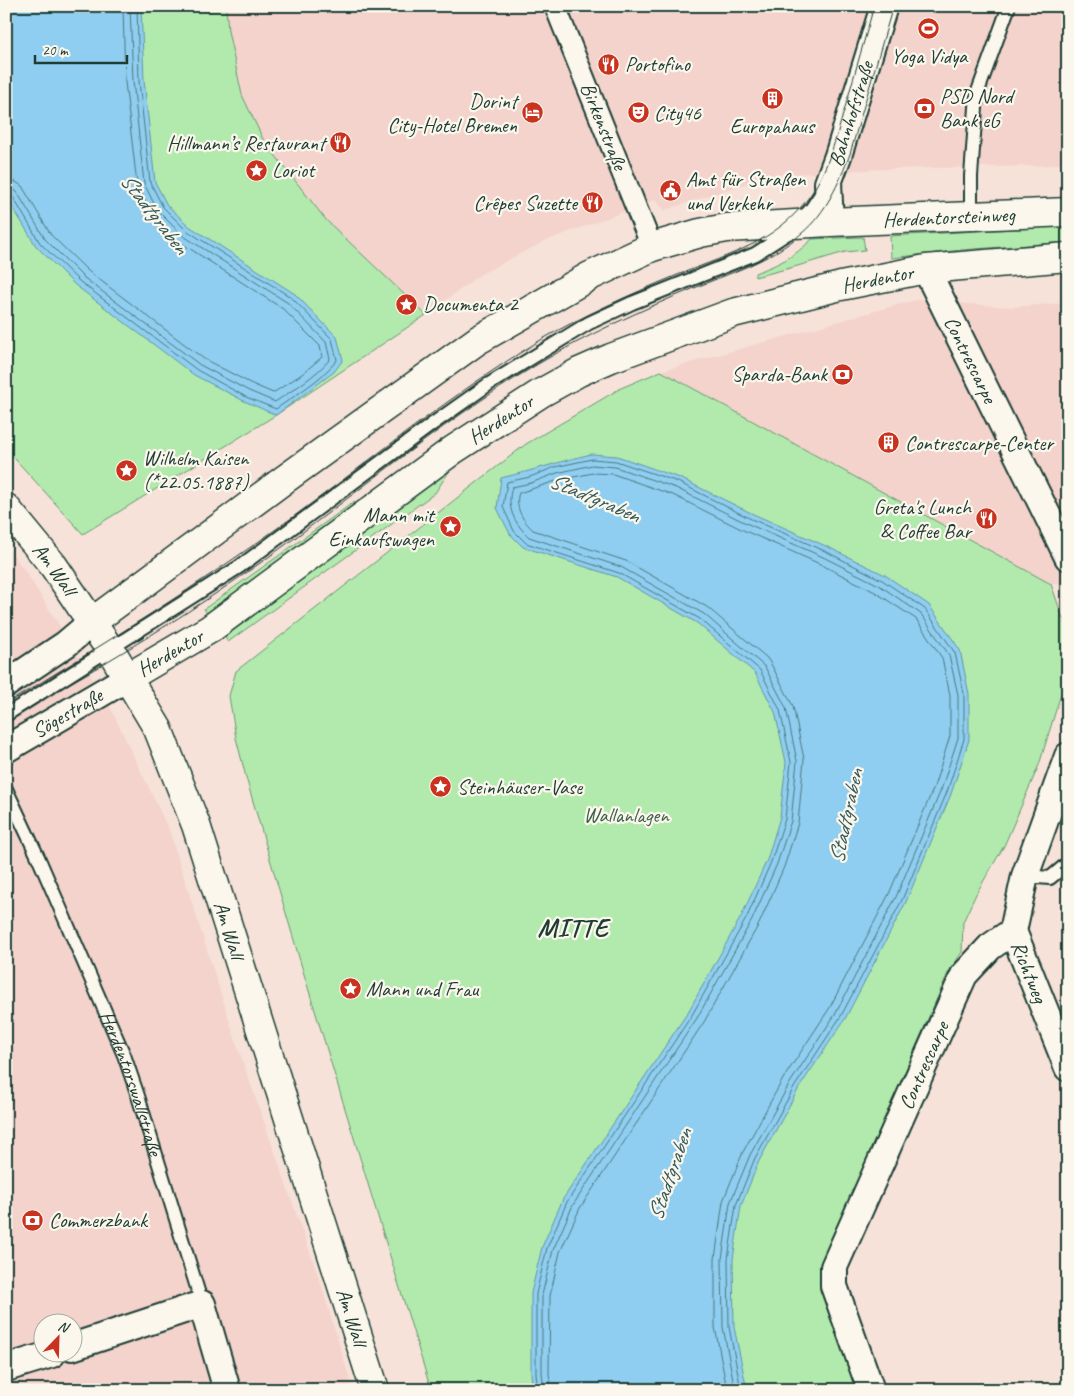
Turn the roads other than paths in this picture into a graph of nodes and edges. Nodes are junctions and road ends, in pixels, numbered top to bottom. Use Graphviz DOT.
graph roads {
  1 [pos="555,6"];
  2 [pos="884,6"];
  3 [pos="1008,6"];
  4 [pos="828,183"];
  5 [pos="1068,212"];
  6 [pos="971,216"];
  7 [pos="830,222"];
  8 [pos="797,224"];
  9 [pos="652,247"];
  10 [pos="1068,257"];
  11 [pos="926,269"];
  12 [pos="6,508"];
  13 [pos="1068,557"];
  14 [pos="92,622"];
  15 [pos="110,650"];
  16 [pos="128,678"];
  17 [pos="6,684"];
  18 [pos="6,715"];
  19 [pos="6,749"];
  20 [pos="1068,756"];
  21 [pos="6,789"];
  22 [pos="1068,863"];
  23 [pos="1025,876"];
  24 [pos="1013,931"];
  25 [pos="1068,1068"];
  26 [pos="202,1304"];
  27 [pos="82,1344"];
  28 [pos="32,1360"];
  29 [pos="6,1368"];
  30 [pos="227,1390"];
  31 [pos="375,1390"];
  32 [pos="871,1390"];
  1 -- 9 [label="street, Birkenstraße"];
  2 -- 4 [label="street, Bahnhofstraße"];
  3 -- 6 [label="lane"];
  4 -- 7 [label="street, Bahnhofstraße"];
  4 -- 8 [label="lane"];
  5 -- 6 [label="main road, Herdentorsteinweg"];
  6 -- 7 [label="main road, Herdentorsteinweg"];
  7 -- 8 [label="main road"];
  8 -- 9 [label="main road"];
  8 -- 15 [label="lane"];
  9 -- 14 [label="main road"];
  10 -- 11 [label="main road"];
  11 -- 13 [label="street, Contrescarpe"];
  11 -- 16 [label="main road, Herdentor"];
  12 -- 14 [label="main road, Am Wall"];
  14 -- 15 [label="main road, Am Wall"];
  14 -- 17 [label="street"];
  15 -- 16 [label="main road, Am Wall"];
  15 -- 18 [label="lane"];
  16 -- 19 [label="street, Sögestraße"];
  16 -- 31 [label="main road, Am Wall"];
  20 -- 23 [label="street"];
  21 -- 26 [label="lane, Herdentorswallstraße"];
  22 -- 23 [label="lane"];
  23 -- 24 [label="street"];
  24 -- 25 [label="street, Richtweg"];
  24 -- 32 [label="street, Contrescarpe"];
  26 -- 27 [label="street"];
  26 -- 30 [label="street, Herdentorswallstraße"];
  28 -- 29 [label="street"];
}
